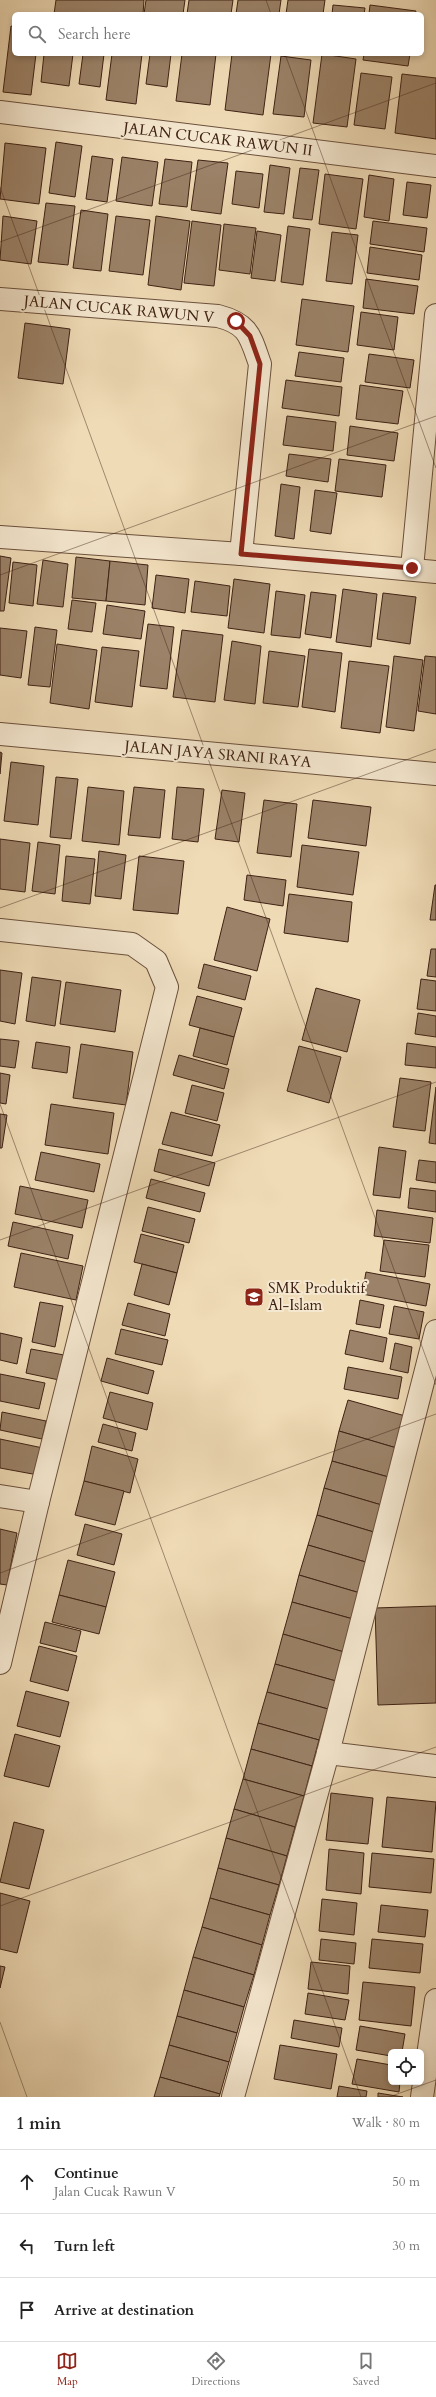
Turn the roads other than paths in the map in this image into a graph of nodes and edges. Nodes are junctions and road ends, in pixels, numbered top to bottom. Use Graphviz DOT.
graph roads {
  1 [pos="0,112"];
  2 [pos="436,166"];
  3 [pos="0,299"];
  4 [pos="436,315"];
  5 [pos="0,537"];
  6 [pos="241,554"];
  7 [pos="412,568"];
  8 [pos="436,572"];
  9 [pos="0,734"];
  10 [pos="436,774"];
  11 [pos="0,930"];
  12 [pos="436,1331"];
  13 [pos="0,1496"];
  14 [pos="38,1502"];
  15 [pos="0,1663"];
  16 [pos="328,1753"];
  17 [pos="436,1766"];
  18 [pos="436,2000"];
  19 [pos="233,2097"];
  20 [pos="422,2097"];
  1 -- 2 [label="street, JALAN CUCAK RAWUN II"];
  3 -- 6 [label="street, JALAN CUCAK RAWUN V"];
  4 -- 7 [label="street"];
  5 -- 6 [label="street"];
  6 -- 7 [label="street"];
  7 -- 8 [label="street"];
  9 -- 10 [label="street, JALAN JAYA SRANI RAYA"];
  11 -- 14 [label="street"];
  12 -- 16 [label="street"];
  13 -- 14 [label="street"];
  14 -- 15 [label="street"];
  16 -- 17 [label="street"];
  16 -- 19 [label="street"];
  18 -- 20 [label="street"];
}
